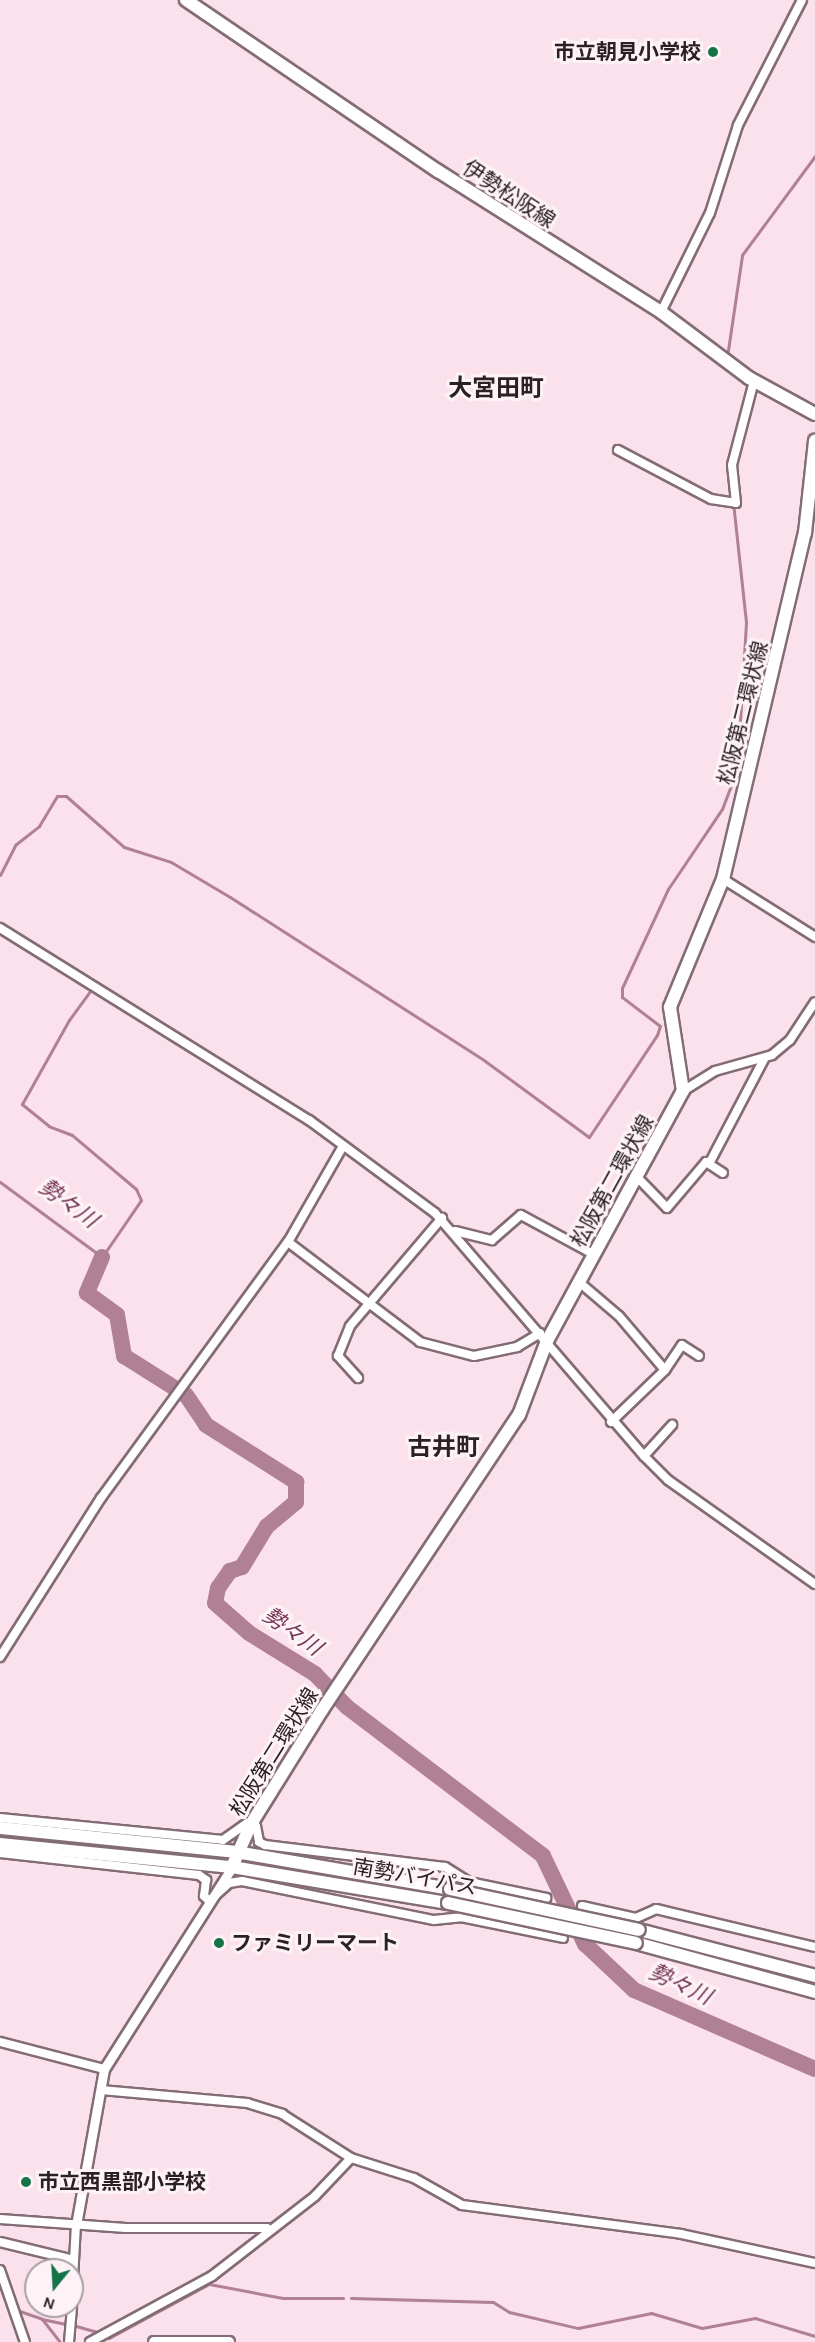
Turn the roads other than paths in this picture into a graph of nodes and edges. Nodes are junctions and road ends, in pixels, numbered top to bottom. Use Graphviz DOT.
graph roads {
  1 [pos="186,0"];
  2 [pos="802,0"];
  3 [pos="661,312"];
  4 [pos="754,381"];
  5 [pos="815,414"];
  6 [pos="815,441"];
  7 [pos="618,450"];
  8 [pos="723,879"];
  9 [pos="0,928"];
  10 [pos="815,937"];
  11 [pos="815,1002"];
  12 [pos="764,1059"];
  13 [pos="683,1091"];
  14 [pos="343,1146"];
  15 [pos="710,1162"];
  16 [pos="723,1173"];
  17 [pos="637,1177"];
  18 [pos="442,1218"];
  19 [pos="456,1231"];
  20 [pos="288,1242"];
  21 [pos="593,1254"];
  22 [pos="579,1282"];
  23 [pos="372,1304"];
  24 [pos="543,1337"];
  25 [pos="699,1356"];
  26 [pos="665,1370"];
  27 [pos="358,1378"];
  28 [pos="612,1422"];
  29 [pos="672,1425"];
  30 [pos="644,1456"];
  31 [pos="815,1584"];
  32 [pos="0,1657"];
  33 [pos="0,1818"];
  34 [pos="251,1824"];
  35 [pos="0,1828"];
  36 [pos="0,1844"];
  37 [pos="236,1852"];
  38 [pos="0,1853"];
  39 [pos="232,1867"];
  40 [pos="546,1898"];
  41 [pos="205,1901"];
  42 [pos="582,1906"];
  43 [pos="563,1938"];
  44 [pos="815,1947"];
  45 [pos="815,1976"];
  46 [pos="815,1992"];
  47 [pos="0,2042"];
  48 [pos="104,2069"];
  49 [pos="101,2090"];
  50 [pos="351,2158"];
  51 [pos="0,2219"];
  52 [pos="76,2225"];
  53 [pos="267,2228"];
  54 [pos="0,2242"];
  55 [pos="66,2258"];
  56 [pos="74,2258"];
  57 [pos="815,2263"];
  58 [pos="0,2270"];
  59 [pos="71,2318"];
  60 [pos="25,2342"];
  61 [pos="69,2342"];
  62 [pos="90,2342"];
  63 [pos="154,2342"];
  64 [pos="229,2342"];
  1 -- 3 [label="main road, 伊勢松阪線"];
  2 -- 3 [label="street"];
  3 -- 4 [label="main road, 伊勢松阪線"];
  4 -- 5 [label="main road, 伊勢松阪線"];
  4 -- 7 [label="street"];
  6 -- 8 [label="main road, 松阪第二環状線"];
  8 -- 10 [label="street"];
  8 -- 13 [label="main road, 松阪第二環状線"];
  9 -- 14 [label="street"];
  11 -- 12 [label="street"];
  12 -- 13 [label="street"];
  12 -- 15 [label="street"];
  13 -- 17 [label="main road, 松阪第二環状線"];
  14 -- 18 [label="street"];
  14 -- 20 [label="street"];
  15 -- 16 [label="street"];
  15 -- 17 [label="street"];
  17 -- 21 [label="main road, 松阪第二環状線"];
  18 -- 19 [label="street"];
  18 -- 23 [label="street"];
  19 -- 21 [label="street"];
  19 -- 24 [label="street"];
  20 -- 23 [label="street"];
  20 -- 32 [label="street"];
  21 -- 22 [label="main road, 松阪第二環状線"];
  22 -- 24 [label="main road, 松阪第二環状線"];
  22 -- 26 [label="street"];
  23 -- 24 [label="street"];
  23 -- 27 [label="street"];
  24 -- 28 [label="street"];
  24 -- 34 [label="main road, 松阪第二環状線"];
  25 -- 26 [label="street"];
  26 -- 28 [label="street"];
  28 -- 30 [label="street"];
  29 -- 30 [label="street"];
  30 -- 31 [label="street"];
  33 -- 34 [label="street"];
  34 -- 37 [label="main road, 松阪第二環状線"];
  34 -- 40 [label="street"];
  35 -- 37 [label="main road, 南勢バイパス"];
  36 -- 39 [label="main road, 南勢バイパス"];
  37 -- 39 [label="main road, 松阪第二環状線"];
  37 -- 45 [label="main road, 南勢バイパス, bridge"];
  38 -- 41 [label="street"];
  39 -- 41 [label="street"];
  39 -- 46 [label="main road, 南勢バイパス, bridge"];
  41 -- 43 [label="street"];
  41 -- 48 [label="street"];
  42 -- 44 [label="street"];
  47 -- 48 [label="street"];
  48 -- 49 [label="street"];
  49 -- 50 [label="street"];
  49 -- 52 [label="street"];
  50 -- 53 [label="street"];
  50 -- 57 [label="street"];
  51 -- 52 [label="street"];
  52 -- 53 [label="street"];
  52 -- 56 [label="street"];
  53 -- 62 [label="street"];
  54 -- 55 [label="street"];
  58 -- 60 [label="street"];
  59 -- 61 [label="street"];
  63 -- 64 [label="main road"];
}
